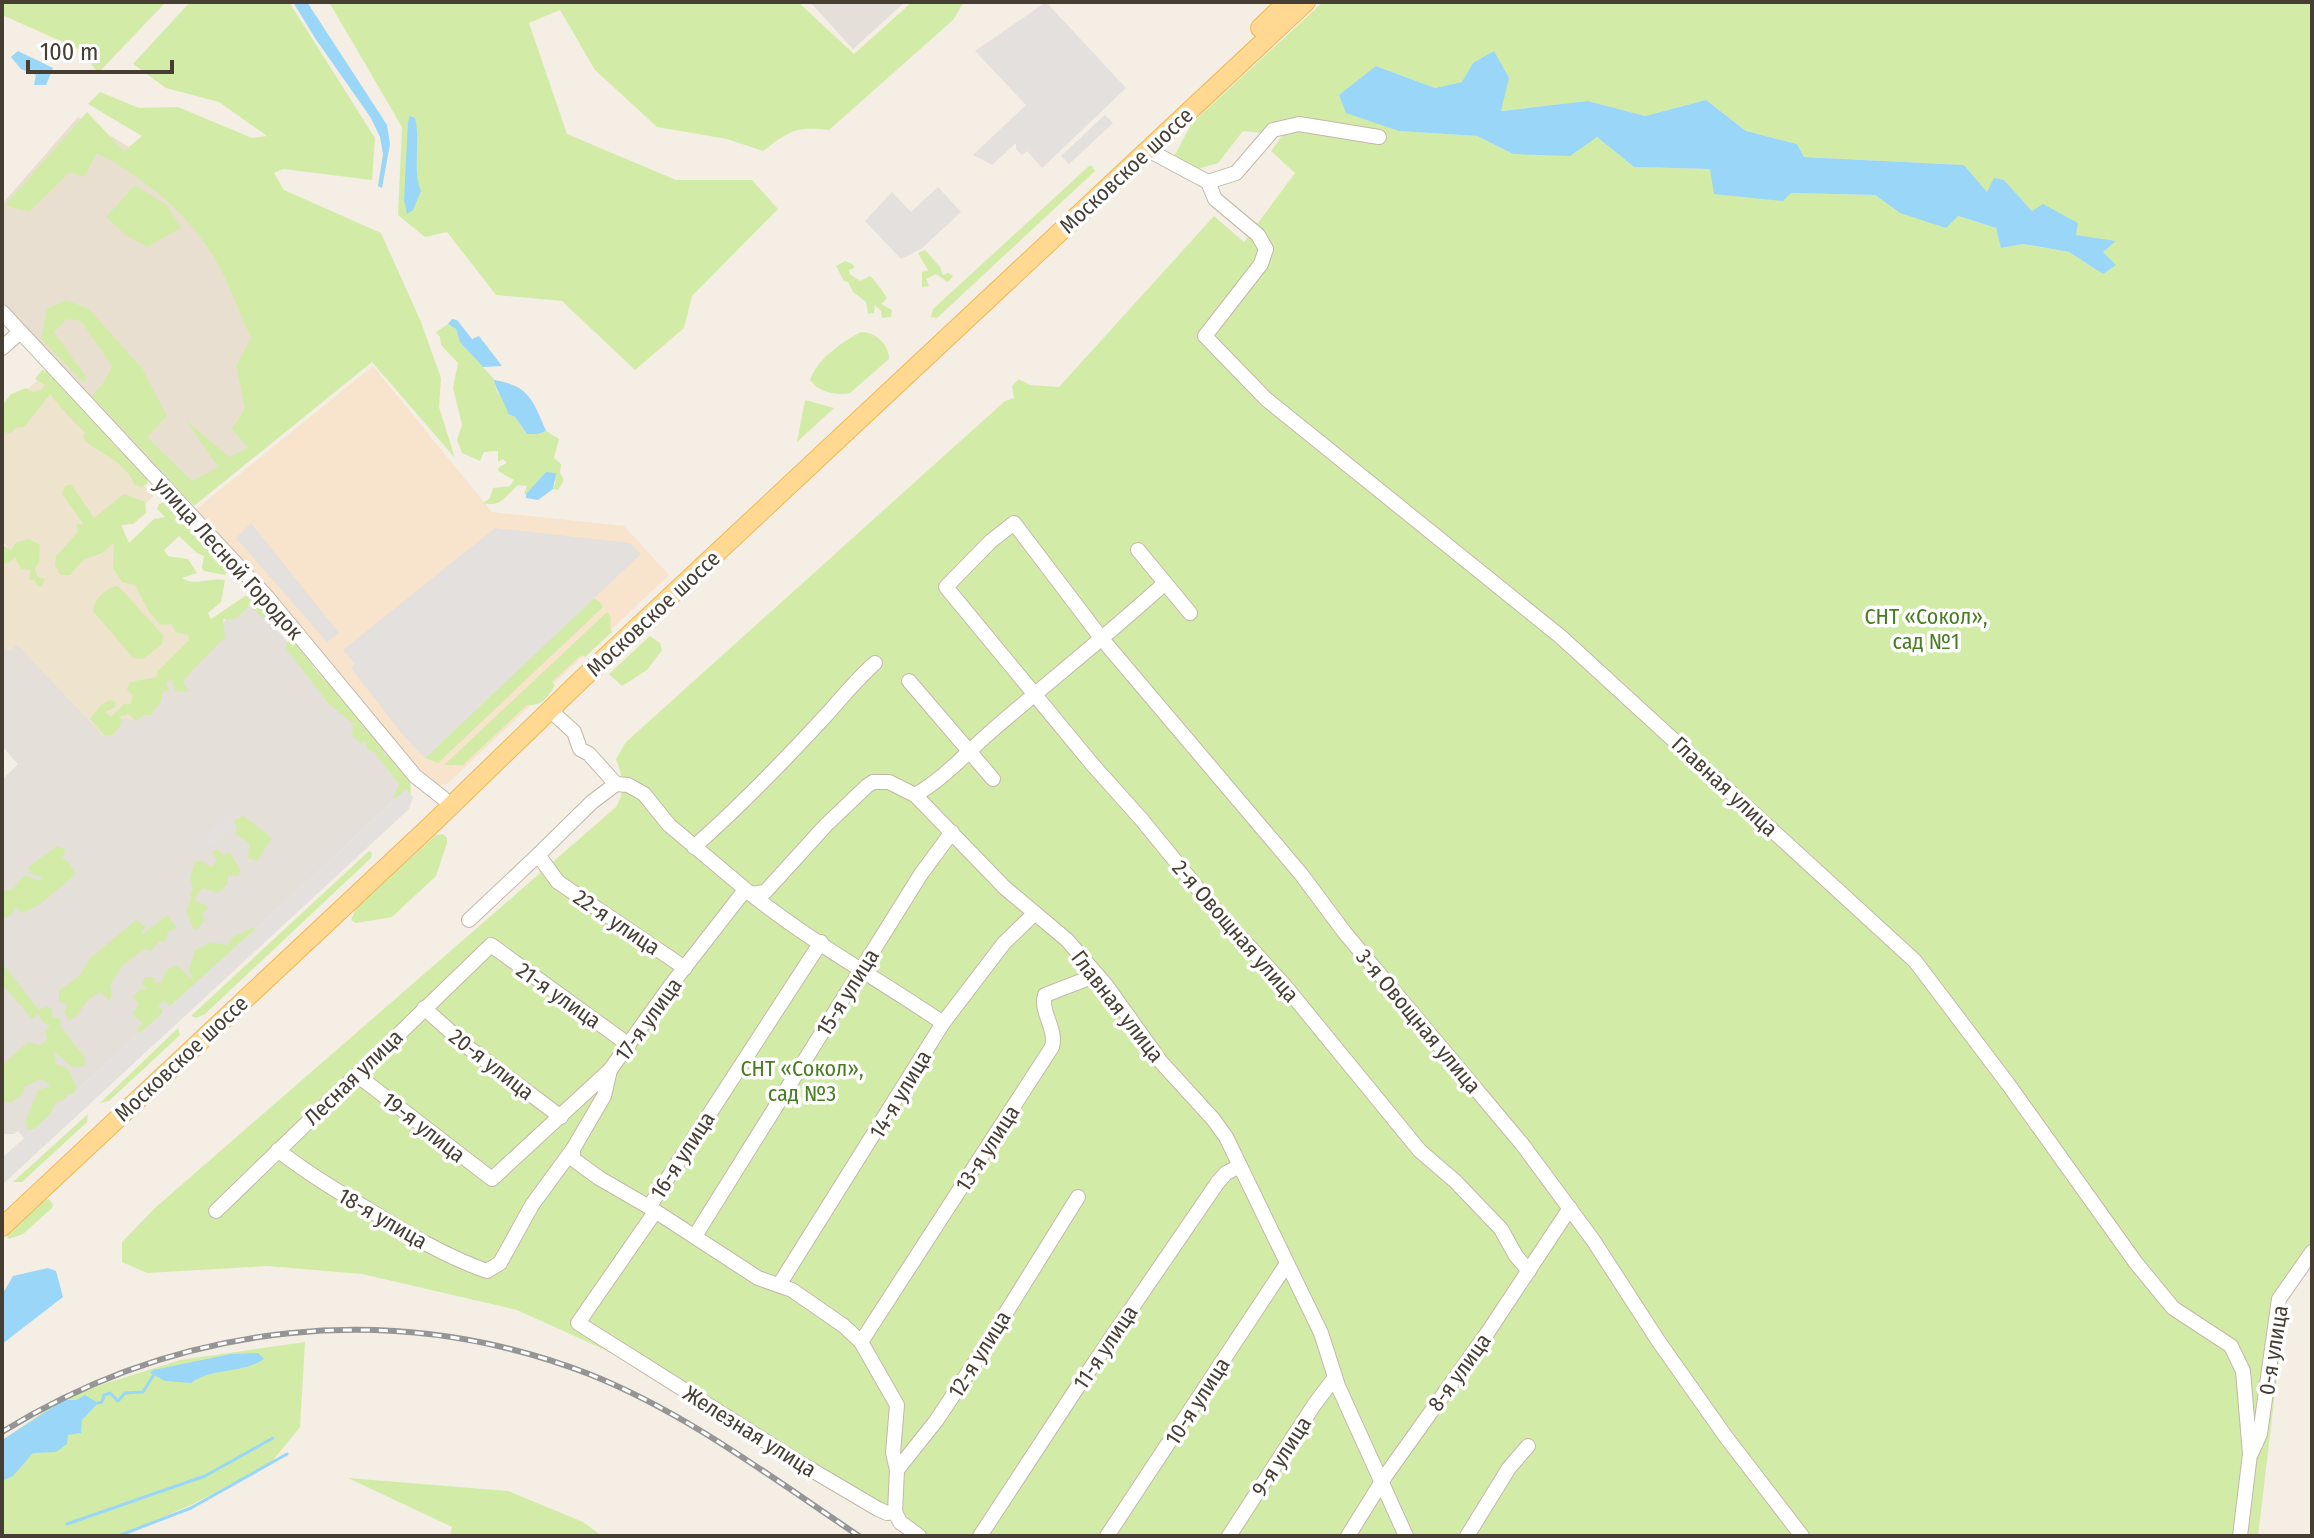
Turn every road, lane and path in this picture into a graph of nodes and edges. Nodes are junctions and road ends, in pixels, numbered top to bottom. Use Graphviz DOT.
graph roads {
  1 [pos="1287,2"];
  2 [pos="1306,2"];
  3 [pos="1379,137"];
  4 [pos="1148,150"];
  5 [pos="1208,182"];
  6 [pos="2,312"];
  7 [pos="20,332"];
  8 [pos="2,348"];
  9 [pos="1138,550"];
  10 [pos="1165,583"];
  11 [pos="946,587"];
  12 [pos="645,612"];
  13 [pos="1190,613"];
  14 [pos="1102,639"];
  15 [pos="875,663"];
  16 [pos="909,681"];
  17 [pos="1035,695"];
  18 [pos="550,710"];
  19 [pos="969,751"];
  20 [pos="993,779"];
  21 [pos="616,784"];
  22 [pos="915,795"];
  23 [pos="449,800"];
  24 [pos="952,832"];
  25 [pos="694,847"];
  26 [pos="538,855"];
  27 [pos="748,892"];
  28 [pos="1035,913"];
  29 [pos="469,920"];
  30 [pos="821,942"];
  31 [pos="491,945"];
  32 [pos="685,968"];
  33 [pos="861,969"];
  34 [pos="1097,975"];
  35 [pos="424,1008"];
  36 [pos="943,1023"];
  37 [pos="629,1045"];
  38 [pos="610,1070"];
  39 [pos="357,1075"];
  40 [pos="561,1117"];
  41 [pos="278,1150"];
  42 [pos="573,1154"];
  43 [pos="1240,1166"];
  44 [pos="1078,1197"];
  45 [pos="1570,1208"];
  46 [pos="652,1209"];
  47 [pos="2,1210"];
  48 [pos="216,1211"];
  49 [pos="2,1227"];
  50 [pos="695,1236"];
  51 [pos="2312,1252"];
  52 [pos="1286,1265"];
  53 [pos="495,1268"];
  54 [pos="1529,1271"];
  55 [pos="779,1285"];
  56 [pos="578,1323"];
  57 [pos="861,1342"];
  58 [pos="1335,1377"];
  59 [pos="1528,1446"];
  60 [pos="2250,1454"];
  61 [pos="897,1470"];
  62 [pos="1381,1484"];
  63 [pos="895,1512"];
  64 [pos="919,1536"];
  65 [pos="980,1536"];
  66 [pos="1107,1536"];
  67 [pos="1229,1536"];
  68 [pos="1348,1536"];
  69 [pos="1406,1536"];
  70 [pos="1467,1536"];
  71 [pos="1802,1536"];
  72 [pos="2240,1536"];
  1 -- 12 [label="main road, Московское шоссе"];
  2 -- 4 [label="main road, Московское шоссе"];
  3 -- 5 [label="street"];
  4 -- 5 [label="street, Главная улица"];
  4 -- 12 [label="main road, Московское шоссе"];
  5 -- 60 [label="street, Главная улица"];
  6 -- 7 [label="street, улица Лесной Городок"];
  7 -- 8 [label="street"];
  7 -- 23 [label="street, улица Лесной Городок"];
  9 -- 10 [label="street"];
  10 -- 13 [label="street"];
  10 -- 14 [label="street"];
  11 -- 14 [label="street, 3-я Овощная улица"];
  11 -- 17 [label="street, 2-я Овощная улица"];
  12 -- 18 [label="main road, Московское шоссе"];
  12 -- 23 [label="main road, Московское шоссе"];
  14 -- 17 [label="street"];
  14 -- 45 [label="street, 3-я Овощная улица"];
  15 -- 25 [label="street"];
  16 -- 19 [label="street"];
  17 -- 19 [label="street"];
  17 -- 54 [label="street, 2-я Овощная улица"];
  18 -- 21 [label="street"];
  18 -- 23 [label="main road, Московское шоссе"];
  19 -- 20 [label="street"];
  19 -- 22 [label="street"];
  21 -- 25 [label="street"];
  21 -- 26 [label="street"];
  22 -- 24 [label="street, Главная улица"];
  22 -- 27 [label="street, Главная улица"];
  23 -- 47 [label="main road, Московское шоссе"];
  23 -- 49 [label="main road, Московское шоссе"];
  24 -- 28 [label="street, Главная улица"];
  24 -- 33 [label="street, 15-я улица"];
  25 -- 27 [label="street"];
  26 -- 29 [label="street"];
  26 -- 32 [label="street, 22-я улица"];
  27 -- 30 [label="street"];
  27 -- 32 [label="street, 17-я улица"];
  28 -- 34 [label="street, Главная улица"];
  28 -- 36 [label="street, 14-я улица"];
  30 -- 33 [label="street"];
  30 -- 46 [label="street, 16-я улица"];
  31 -- 35 [label="street, Лесная улица"];
  31 -- 37 [label="street, 21-я улица"];
  32 -- 37 [label="street, 17-я улица"];
  33 -- 36 [label="street"];
  33 -- 50 [label="street, 15-я улица"];
  34 -- 43 [label="street, Главная улица"];
  34 -- 57 [label="street, 13-я улица"];
  35 -- 39 [label="street, Лесная улица"];
  35 -- 40 [label="street, 20-я улица"];
  36 -- 55 [label="street, 14-я улица"];
  37 -- 38 [label="street, 17-я улица"];
  38 -- 40 [label="street"];
  38 -- 42 [label="street, 17-я улица"];
  39 -- 40 [label="street, 19-я улица"];
  39 -- 41 [label="street, Лесная улица"];
  41 -- 48 [label="street, Лесная улица"];
  41 -- 53 [label="street, 18-я улица"];
  42 -- 46 [label="street"];
  42 -- 53 [label="street, 17-я улица"];
  43 -- 52 [label="street, Главная улица"];
  43 -- 65 [label="street, 11-я улица"];
  44 -- 61 [label="street, 12-я улица"];
  45 -- 54 [label="street, 8-я улица"];
  45 -- 71 [label="street, 3-я Овощная улица"];
  46 -- 50 [label="street"];
  46 -- 56 [label="street, 16-я улица"];
  50 -- 55 [label="street"];
  51 -- 60 [label="street, 0-я улица"];
  52 -- 58 [label="street, Главная улица"];
  52 -- 66 [label="street, 10-я улица"];
  54 -- 62 [label="street, 8-я улица"];
  55 -- 57 [label="street"];
  56 -- 63 [label="street, Железная улица"];
  57 -- 61 [label="street"];
  58 -- 62 [label="street, Главная улица"];
  58 -- 67 [label="street, 9-я улица"];
  59 -- 70 [label="street"];
  60 -- 72 [label="street, Главная улица"];
  61 -- 63 [label="street"];
  62 -- 68 [label="street, 8-я улица"];
  62 -- 69 [label="street, Главная улица"];
  63 -- 64 [label="street, Железная улица"];
}
